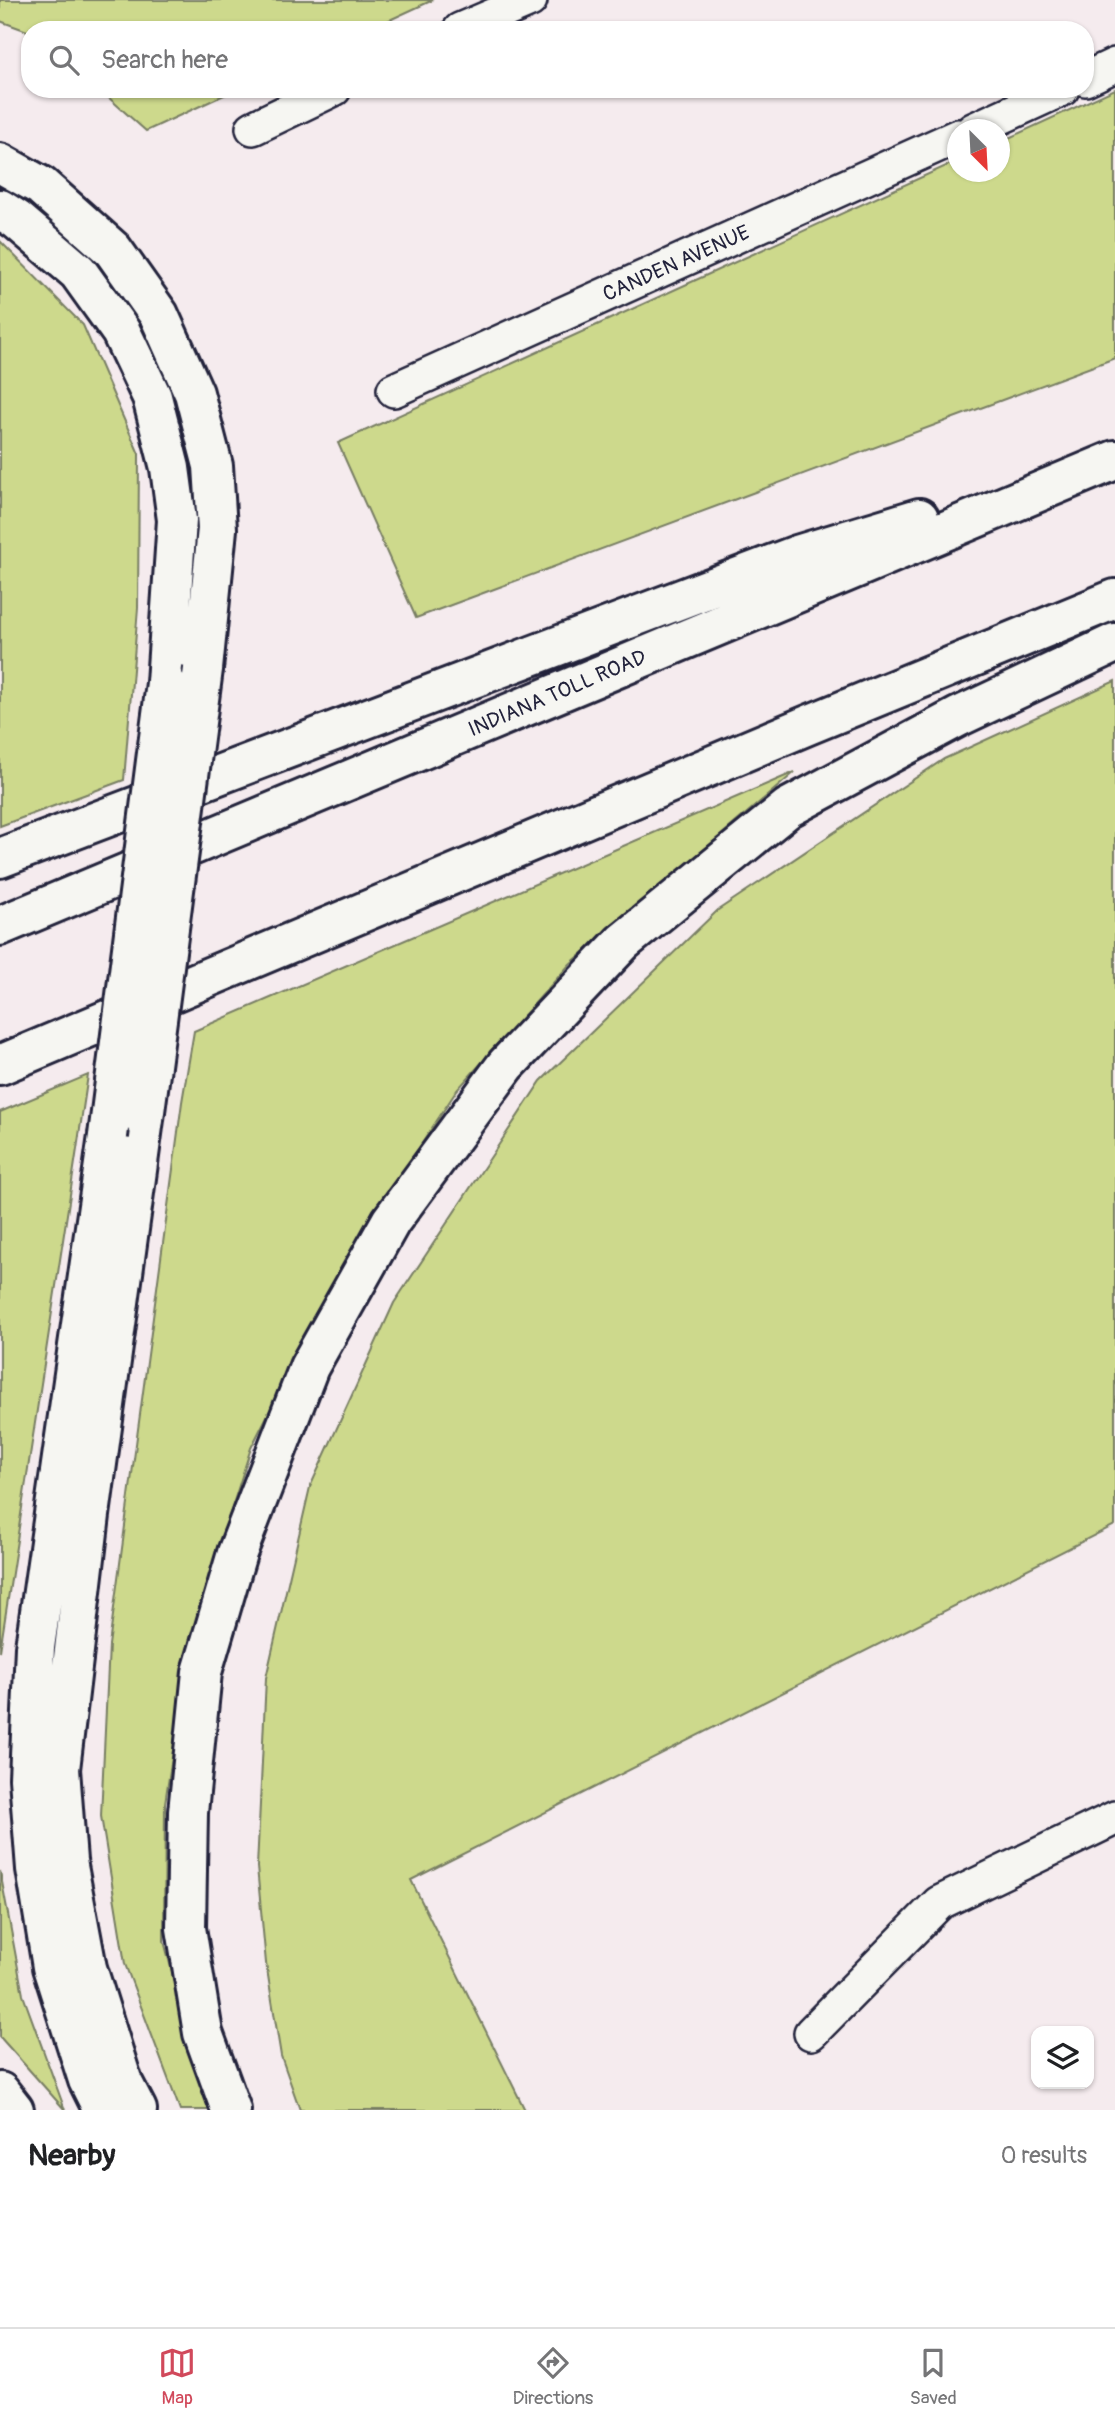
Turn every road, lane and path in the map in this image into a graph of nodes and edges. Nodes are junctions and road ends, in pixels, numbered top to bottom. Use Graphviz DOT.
graph roads {
  1 [pos="530,0"];
  2 [pos="481,21"];
  3 [pos="1115,65"];
  4 [pos="1094,75"];
  5 [pos="315,98"];
  6 [pos="1042,98"];
  7 [pos="997,119"];
  8 [pos="253,128"];
  9 [pos="947,141"];
  10 [pos="0,163"];
  11 [pos="0,209"];
  12 [pos="394,390"];
  13 [pos="1115,459"];
  14 [pos="1115,599"];
  15 [pos="1115,643"];
  16 [pos="0,858"];
  17 [pos="0,926"];
  18 [pos="0,1065"];
  19 [pos="1115,1818"];
  20 [pos="811,2033"];
  21 [pos="0,2092"];
  22 [pos="14,2110"];
  23 [pos="103,2110"];
  24 [pos="136,2110"];
  25 [pos="231,2110"];
  1 -- 2 [label="street"];
  3 -- 4 [label="street"];
  5 -- 8 [label="street"];
  6 -- 7 [label="street"];
  9 -- 12 [label="street, CANDEN AVENUE"];
  10 -- 24 [label="highway, bridge"];
  11 -- 23 [label="highway, bridge"];
  13 -- 16 [label="highway"];
  13 -- 17 [label="highway, INDIANA TOLL ROAD"];
  14 -- 18 [label="highway"];
  15 -- 25 [label="highway"];
  19 -- 20 [label="street"];
  21 -- 22 [label="highway"];
}
